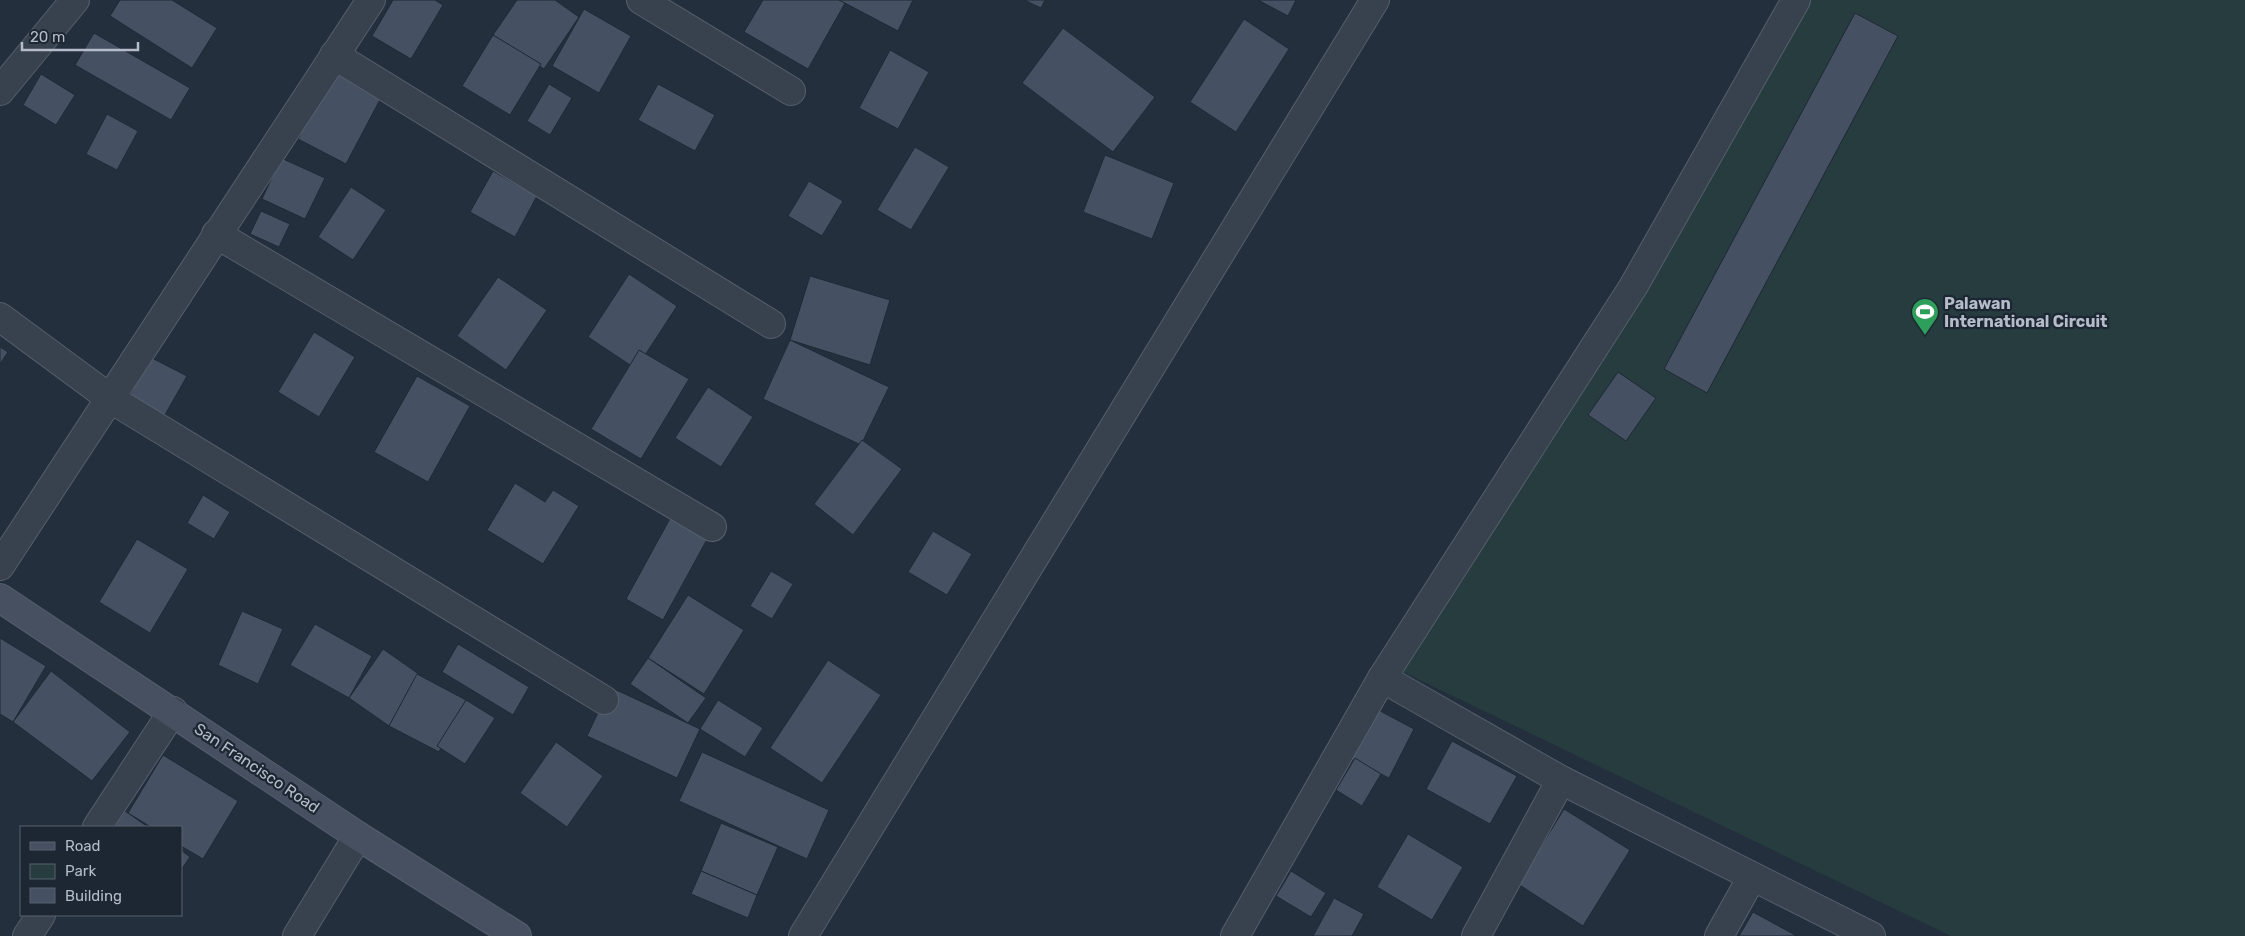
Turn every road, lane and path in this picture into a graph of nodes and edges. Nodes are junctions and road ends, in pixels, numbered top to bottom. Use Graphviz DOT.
graph roads {
  1 [pos="75,0"];
  2 [pos="371,0"];
  3 [pos="641,0"];
  4 [pos="1374,0"];
  5 [pos="1796,0"];
  6 [pos="334,55"];
  7 [pos="0,91"];
  8 [pos="791,91"];
  9 [pos="216,234"];
  10 [pos="0,317"];
  11 [pos="771,324"];
  12 [pos="111,399"];
  13 [pos="712,528"];
  14 [pos="0,566"];
  15 [pos="0,598"];
  16 [pos="1382,678"];
  17 [pos="604,700"];
  18 [pos="173,711"];
  19 [pos="1561,780"];
  20 [pos="99,826"];
  21 [pos="358,836"];
  22 [pos="1752,877"];
  23 [pos="40,916"];
  24 [pos="27,936"];
  25 [pos="296,936"];
  26 [pos="517,936"];
  27 [pos="803,936"];
  28 [pos="1235,936"];
  29 [pos="1476,936"];
  30 [pos="1719,936"];
  31 [pos="1872,936"];
  1 -- 7 [label="street"];
  2 -- 6 [label="street"];
  3 -- 8 [label="street"];
  4 -- 27 [label="street"];
  5 -- 16 [label="street"];
  6 -- 9 [label="street"];
  6 -- 11 [label="street"];
  9 -- 12 [label="street"];
  9 -- 13 [label="street"];
  10 -- 12 [label="street"];
  12 -- 14 [label="street"];
  12 -- 17 [label="street"];
  15 -- 18 [label="street, San Francisco Road"];
  16 -- 19 [label="street"];
  16 -- 28 [label="street"];
  18 -- 20 [label="street"];
  18 -- 21 [label="street, San Francisco Road"];
  19 -- 22 [label="street"];
  19 -- 29 [label="street"];
  21 -- 25 [label="street"];
  21 -- 26 [label="street, San Francisco Road"];
  22 -- 30 [label="street"];
  22 -- 31 [label="street"];
  23 -- 24 [label="street"];
}
